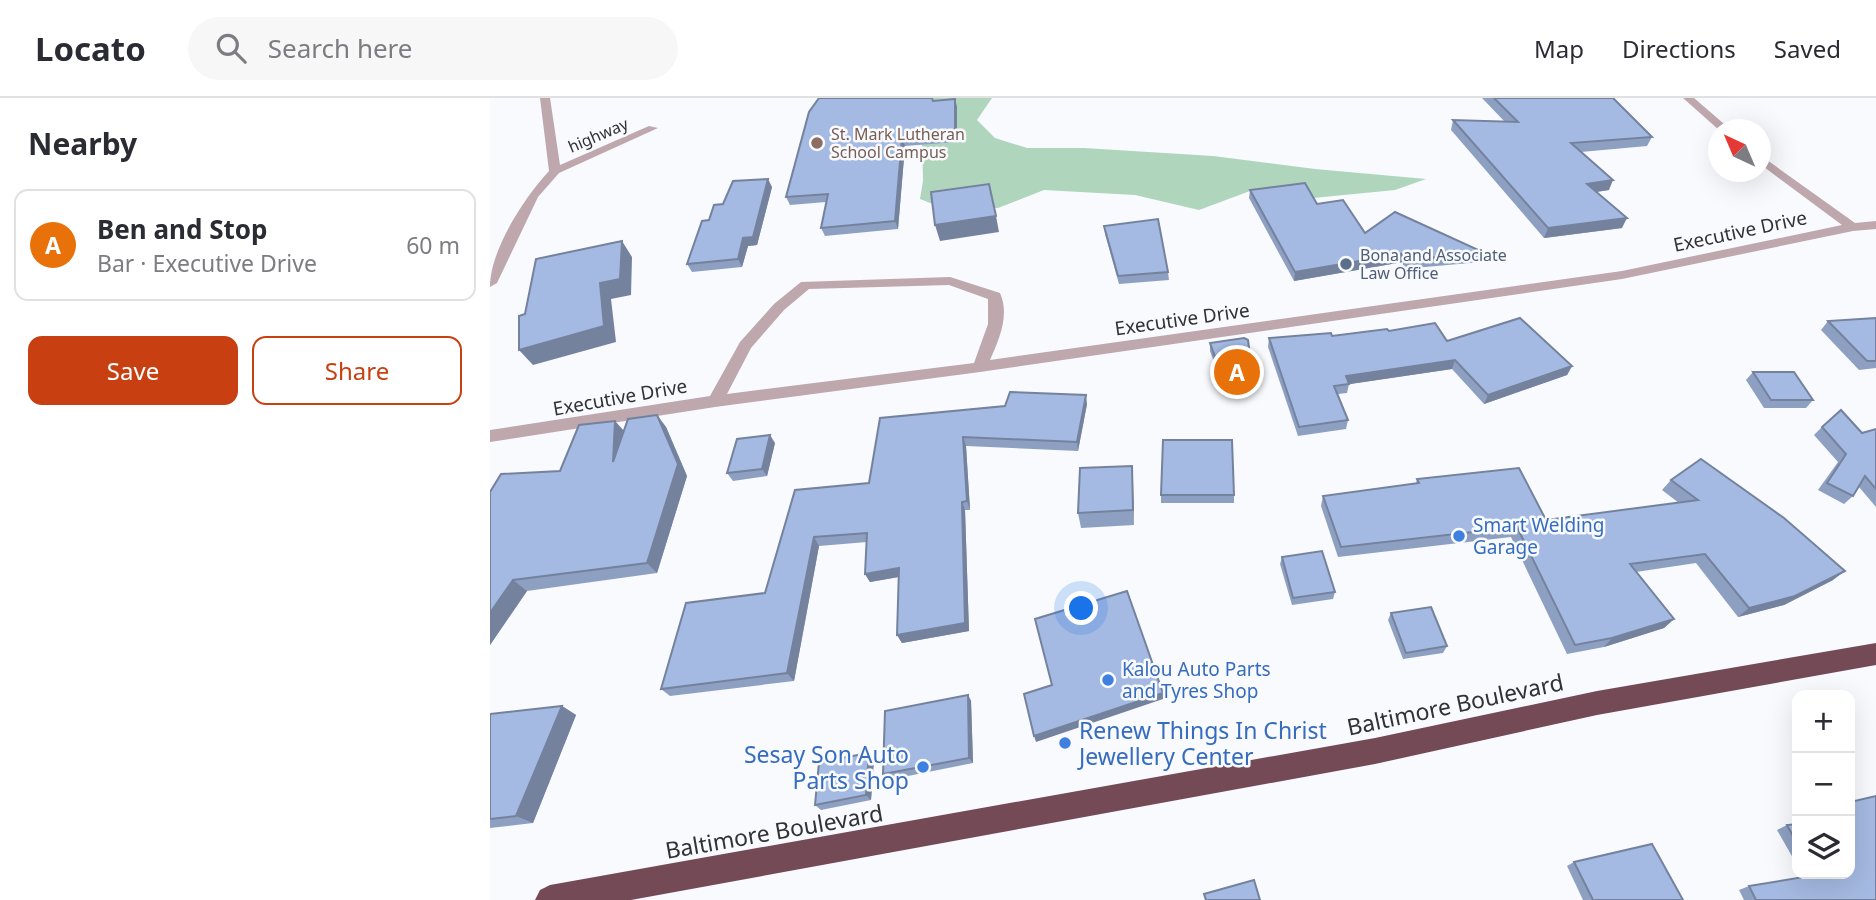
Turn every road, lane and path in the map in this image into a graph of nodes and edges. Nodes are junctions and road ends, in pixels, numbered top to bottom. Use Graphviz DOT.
graph roads {
  1 [pos="545,98"];
  2 [pos="1688,98"];
  3 [pos="1713,119"];
  4 [pos="653,128"];
  5 [pos="1771,167"];
  6 [pos="555,170"];
  7 [pos="1876,225"];
  8 [pos="1853,227"];
  9 [pos="490,283"];
  10 [pos="980,367"];
  11 [pos="715,401"];
  12 [pos="490,436"];
  13 [pos="1876,654"];
  14 [pos="550,900"];
  1 -- 6 [label="street, highway"];
  2 -- 3 [label="street"];
  4 -- 6 [label="street, highway"];
  5 -- 8 [label="street"];
  6 -- 9 [label="street, highway"];
  7 -- 8 [label="street, Executive Drive"];
  8 -- 10 [label="street, Executive Drive"];
  10 -- 11 [label="street, Executive Drive"];
  10 -- 11 [label="street"];
  11 -- 12 [label="street, Executive Drive"];
  13 -- 14 [label="highway, Baltimore Boulevard"];
}
